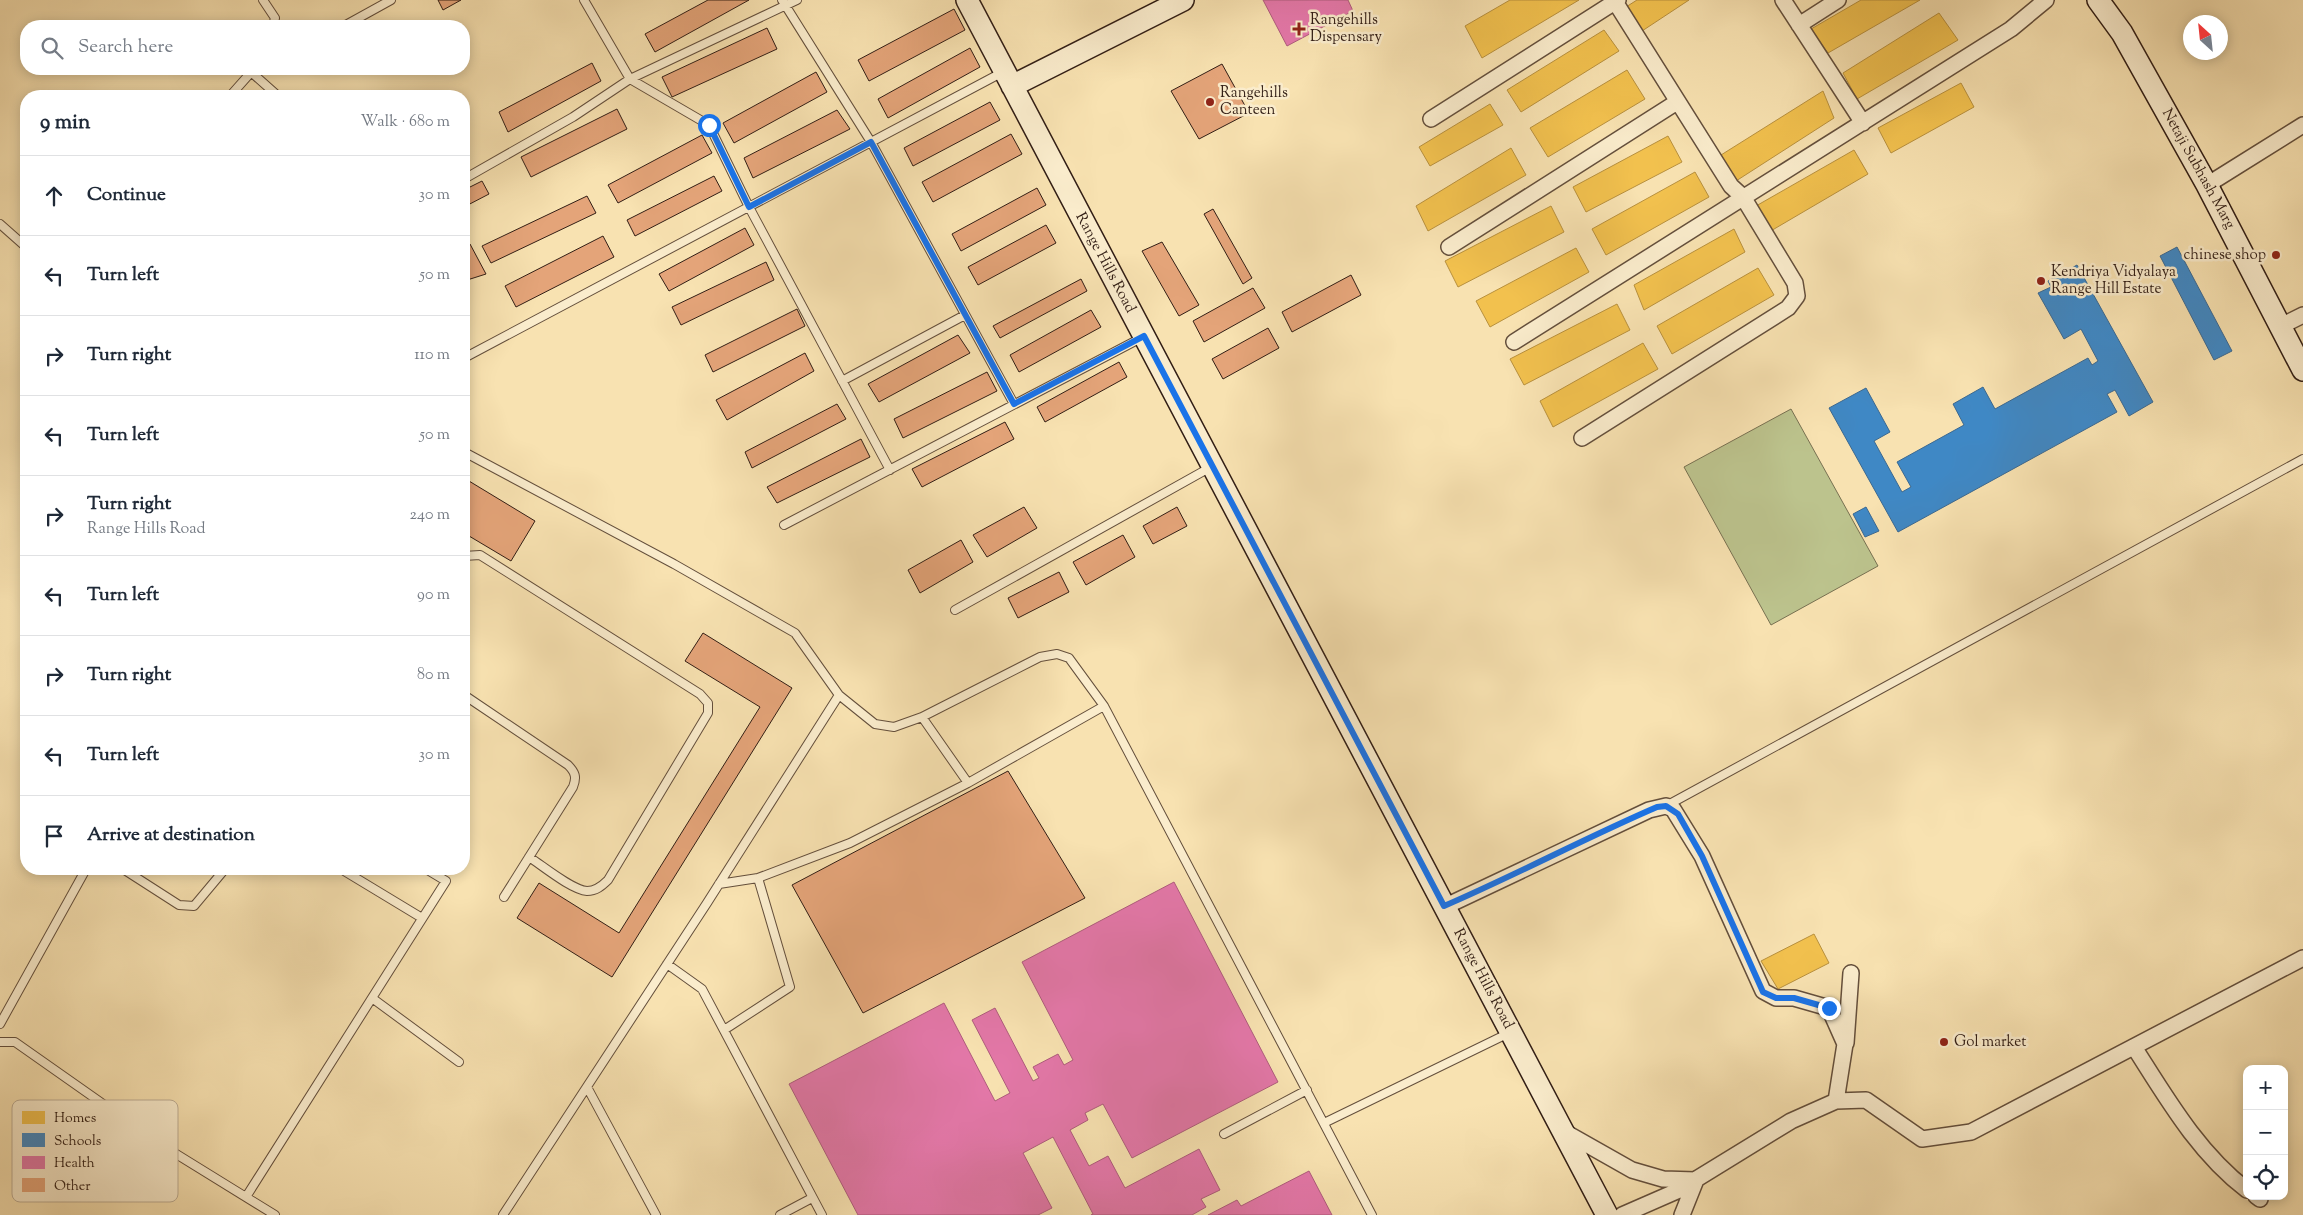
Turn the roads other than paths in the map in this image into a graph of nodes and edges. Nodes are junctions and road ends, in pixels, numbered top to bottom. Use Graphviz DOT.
graph roads {
  1 [pos="263,0"];
  2 [pos="391,0"];
  3 [pos="584,0"];
  4 [pos="797,0"];
  5 [pos="967,0"];
  6 [pos="1183,0"];
  7 [pos="1783,0"];
  8 [pos="1838,0"];
  9 [pos="2046,0"];
  10 [pos="2098,0"];
  11 [pos="1616,1"];
  12 [pos="784,3"];
  13 [pos="274,20"];
  14 [pos="355,20"];
  15 [pos="1799,25"];
  16 [pos="248,75"];
  17 [pos="257,75"];
  18 [pos="630,79"];
  19 [pos="1008,79"];
  20 [pos="235,90"];
  21 [pos="272,90"];
  22 [pos="1676,102"];
  23 [pos="1431,119"];
  24 [pos="1863,123"];
  25 [pos="2303,125"];
  26 [pos="871,142"];
  27 [pos="470,176"];
  28 [pos="2207,185"];
  29 [pos="1743,197"];
  30 [pos="749,207"];
  31 [pos="0,224"];
  32 [pos="20,242"];
  33 [pos="1449,246"];
  34 [pos="965,315"];
  35 [pos="2303,315"];
  36 [pos="2281,326"];
  37 [pos="1144,336"];
  38 [pos="1514,342"];
  39 [pos="470,355"];
  40 [pos="2303,370"];
  41 [pos="842,381"];
  42 [pos="1014,404"];
  43 [pos="1582,438"];
  44 [pos="470,455"];
  45 [pos="2303,459"];
  46 [pos="1213,467"];
  47 [pos="890,470"];
  48 [pos="784,525"];
  49 [pos="470,556"];
  50 [pos="955,610"];
  51 [pos="839,695"];
  52 [pos="470,699"];
  53 [pos="1104,706"];
  54 [pos="922,717"];
  55 [pos="968,783"];
  56 [pos="1666,806"];
  57 [pos="529,857"];
  58 [pos="83,875"];
  59 [pos="132,875"];
  60 [pos="220,875"];
  61 [pos="351,875"];
  62 [pos="436,875"];
  63 [pos="758,878"];
  64 [pos="719,884"];
  65 [pos="504,897"];
  66 [pos="1444,906"];
  67 [pos="422,918"];
  68 [pos="2303,958"];
  69 [pos="667,964"];
  70 [pos="1851,972"];
  71 [pos="372,998"];
  72 [pos="0,1024"];
  73 [pos="724,1030"];
  74 [pos="1511,1033"];
  75 [pos="0,1042"];
  76 [pos="1846,1044"];
  77 [pos="2134,1047"];
  78 [pos="459,1062"];
  79 [pos="587,1087"];
  80 [pos="1306,1090"];
  81 [pos="97,1100"];
  82 [pos="1836,1101"];
  83 [pos="1324,1123"];
  84 [pos="1563,1131"];
  85 [pos="1224,1134"];
  86 [pos="178,1155"];
  87 [pos="1696,1180"];
  88 [pos="2243,1187"];
  89 [pos="246,1198"];
  90 [pos="812,1198"];
  91 [pos="275,1215"];
  92 [pos="503,1215"];
  93 [pos="656,1215"];
  94 [pos="780,1215"];
  95 [pos="822,1215"];
  96 [pos="1372,1215"];
  97 [pos="1607,1215"];
  98 [pos="1622,1215"];
  99 [pos="1682,1215"];
  1 -- 13 [label="lane"];
  2 -- 14 [label="lane"];
  3 -- 18 [label="lane"];
  4 -- 12 [label="lane"];
  5 -- 19 [label="street, Range Hills Road"];
  6 -- 19 [label="street"];
  7 -- 15 [label="street"];
  8 -- 15 [label="street"];
  9 -- 24 [label="street"];
  10 -- 28 [label="street, Netaji Subhash Marg"];
  11 -- 22 [label="street"];
  11 -- 23 [label="street"];
  12 -- 18 [label="lane"];
  12 -- 26 [label="lane"];
  15 -- 24 [label="street"];
  16 -- 20 [label="lane"];
  17 -- 21 [label="lane"];
  18 -- 27 [label="lane"];
  18 -- 30 [label="lane"];
  19 -- 26 [label="lane"];
  19 -- 37 [label="street, Range Hills Road"];
  22 -- 29 [label="street"];
  22 -- 33 [label="street"];
  24 -- 29 [label="street"];
  25 -- 28 [label="street"];
  26 -- 30 [label="lane"];
  26 -- 34 [label="lane"];
  28 -- 36 [label="street, Netaji Subhash Marg"];
  29 -- 38 [label="street"];
  29 -- 43 [label="street"];
  30 -- 39 [label="lane"];
  30 -- 41 [label="lane"];
  31 -- 32 [label="lane"];
  34 -- 41 [label="lane"];
  34 -- 42 [label="lane"];
  35 -- 36 [label="street"];
  36 -- 40 [label="street, Netaji Subhash Marg"];
  37 -- 42 [label="lane"];
  37 -- 46 [label="street, Range Hills Road"];
  41 -- 47 [label="lane"];
  42 -- 47 [label="lane"];
  44 -- 51 [label="lane"];
  45 -- 56 [label="lane"];
  46 -- 50 [label="lane"];
  46 -- 66 [label="street, Range Hills Road"];
  47 -- 48 [label="lane"];
  49 -- 57 [label="lane"];
  51 -- 54 [label="lane"];
  51 -- 64 [label="lane"];
  52 -- 57 [label="lane"];
  53 -- 54 [label="lane"];
  53 -- 55 [label="lane"];
  53 -- 80 [label="lane"];
  54 -- 55 [label="lane"];
  55 -- 63 [label="lane"];
  56 -- 66 [label="street"];
  56 -- 76 [label="street"];
  57 -- 65 [label="lane"];
  58 -- 72 [label="lane"];
  59 -- 60 [label="lane"];
  61 -- 67 [label="lane"];
  62 -- 67 [label="lane"];
  63 -- 64 [label="lane"];
  63 -- 73 [label="lane"];
  64 -- 69 [label="lane"];
  66 -- 74 [label="street, Range Hills Road"];
  67 -- 71 [label="lane"];
  68 -- 77 [label="street"];
  69 -- 73 [label="lane"];
  69 -- 79 [label="lane"];
  70 -- 76 [label="street"];
  71 -- 78 [label="lane"];
  71 -- 89 [label="lane"];
  73 -- 90 [label="lane"];
  74 -- 83 [label="lane"];
  74 -- 84 [label="street, Range Hills Road"];
  75 -- 81 [label="lane"];
  76 -- 82 [label="street"];
  77 -- 82 [label="street"];
  77 -- 88 [label="street"];
  79 -- 92 [label="lane"];
  79 -- 93 [label="lane"];
  80 -- 83 [label="lane"];
  80 -- 85 [label="lane"];
  82 -- 87 [label="street"];
  83 -- 96 [label="lane"];
  84 -- 87 [label="street"];
  84 -- 97 [label="street, Range Hills Road"];
  86 -- 89 [label="lane"];
  87 -- 98 [label="street"];
  87 -- 99 [label="street"];
  89 -- 91 [label="lane"];
  90 -- 94 [label="lane"];
  90 -- 95 [label="lane"];
}
